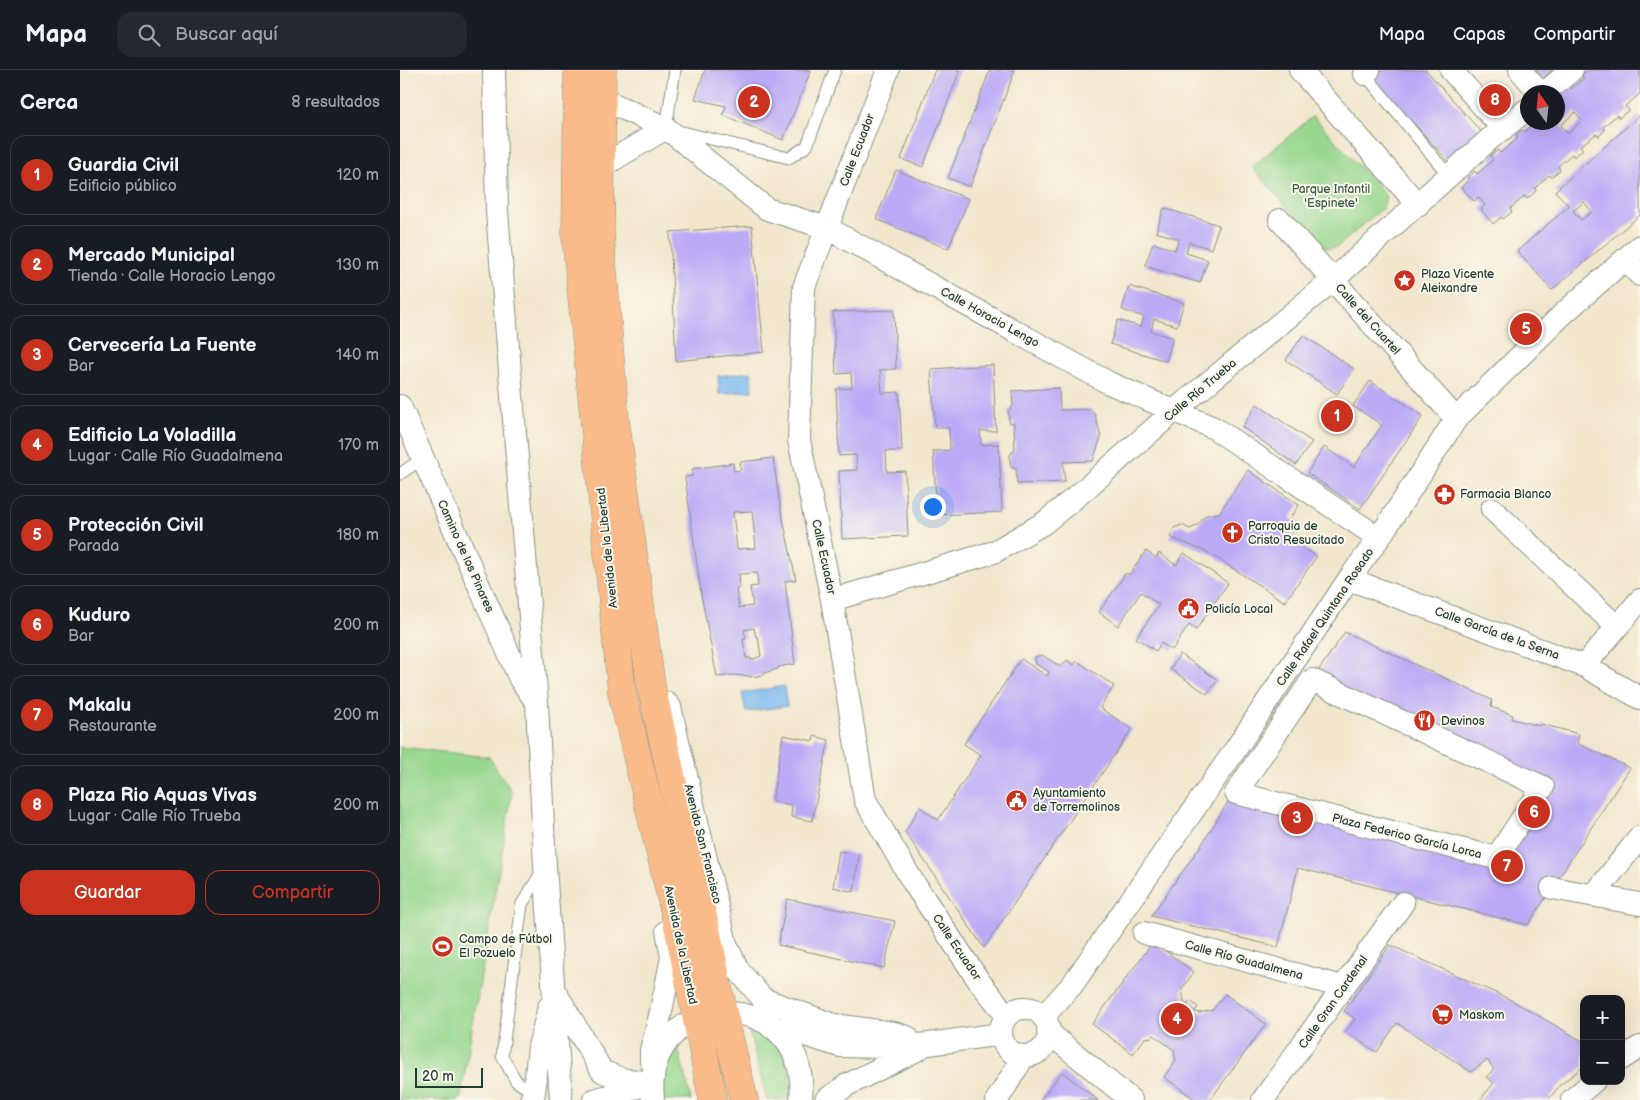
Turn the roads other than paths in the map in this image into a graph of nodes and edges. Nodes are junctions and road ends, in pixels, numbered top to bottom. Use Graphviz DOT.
graph roads {
  1 [pos="494,70"];
  2 [pos="578,70"];
  3 [pos="602,70"];
  4 [pos="675,70"];
  5 [pos="835,70"];
  6 [pos="888,70"];
  7 [pos="1300,70"];
  8 [pos="1451,70"];
  9 [pos="1520,70"];
  10 [pos="1572,70"];
  11 [pos="1365,71"];
  12 [pos="1533,85"];
  13 [pos="1554,85"];
  14 [pos="602,99"];
  15 [pos="1520,115"];
  16 [pos="666,128"];
  17 [pos="1503,129"];
  18 [pos="601,167"];
  19 [pos="1450,177"];
  20 [pos="1418,205"];
  21 [pos="1280,220"];
  22 [pos="827,228"];
  23 [pos="1635,260"];
  24 [pos="1333,280"];
  25 [pos="401,411"];
  26 [pos="1174,411"];
  27 [pos="1456,419"];
  28 [pos="423,458"];
  29 [pos="400,474"];
  30 [pos="1492,509"];
  31 [pos="1379,538"];
  32 [pos="1348,579"];
  33 [pos="832,600"];
  34 [pos="1640,600"];
  35 [pos="1617,628"];
  36 [pos="1584,666"];
  37 [pos="1312,680"];
  38 [pos="650,686"];
  39 [pos="1640,698"];
  40 [pos="537,703"];
  41 [pos="1640,837"];
  42 [pos="661,857"];
  43 [pos="545,866"];
  44 [pos="1552,888"];
  45 [pos="1594,895"];
  46 [pos="1403,903"];
  47 [pos="1640,904"];
  48 [pos="1144,933"];
  49 [pos="1343,987"];
  50 [pos="554,989"];
  51 [pos="763,1000"];
  52 [pos="710,1015"];
  53 [pos="1004,1025"];
  54 [pos="1046,1025"];
  55 [pos="772,1026"];
  56 [pos="929,1044"];
  57 [pos="1640,1047"];
  58 [pos="1024,1056"];
  59 [pos="1625,1056"];
  60 [pos="1589,1085"];
  61 [pos="652,1092"];
  62 [pos="533,1096"];
  63 [pos="561,1100"];
  64 [pos="594,1100"];
  65 [pos="713,1100"];
  66 [pos="744,1100"];
  67 [pos="801,1100"];
  68 [pos="826,1100"];
  69 [pos="997,1100"];
  70 [pos="1131,1100"];
  71 [pos="1263,1100"];
  72 [pos="1572,1100"];
  1 -- 40 [label="street"];
  2 -- 42 [label="main road, Avenida de la Libertad"];
  3 -- 14 [label="main road, Avenida de la Libertad"];
  4 -- 16 [label="lane"];
  5 -- 16 [label="lane"];
  6 -- 22 [label="street, Calle Ecuador"];
  7 -- 20 [label="street"];
  8 -- 17 [label="street"];
  9 -- 12 [label="street"];
  10 -- 13 [label="street"];
  11 -- 19 [label="lane"];
  14 -- 16 [label="street, Calle Horacio Lengo"];
  14 -- 18 [label="main road, Avenida de la Libertad"];
  15 -- 17 [label="street, Calle Río Trueba"];
  16 -- 18 [label="street"];
  16 -- 22 [label="street, Calle Horacio Lengo"];
  17 -- 19 [label="street, Calle Río Trueba"];
  18 -- 38 [label="main road, Avenida de la Libertad"];
  19 -- 20 [label="street, Calle Río Trueba"];
  20 -- 24 [label="street, Calle Río Trueba"];
  21 -- 24 [label="street, Calle del Cuartel"];
  22 -- 26 [label="street, Calle Horacio Lengo"];
  22 -- 33 [label="street, Calle Ecuador"];
  23 -- 27 [label="street, Calle Rafael Quintana Rosado"];
  24 -- 26 [label="street, Calle Río Trueba"];
  24 -- 27 [label="street, Calle del Cuartel"];
  25 -- 28 [label="street, Camino de los Pinares"];
  26 -- 31 [label="street, Calle Horacio Lengo"];
  26 -- 33 [label="street, Calle Río Trueba"];
  27 -- 31 [label="street, Calle Rafael Quintana Rosado"];
  28 -- 29 [label="lane"];
  28 -- 40 [label="street, Camino de los Pinares"];
  30 -- 35 [label="street"];
  31 -- 32 [label="street, Calle Rafael Quintana Rosado"];
  32 -- 36 [label="street, Calle García de la Serna"];
  32 -- 54 [label="street, Calle Rafael Quintana Rosado"];
  33 -- 53 [label="street, Calle Ecuador"];
  34 -- 35 [label="street"];
  35 -- 36 [label="street"];
  36 -- 39 [label="street, Calle García de la Serna"];
  37 -- 37 [label="street, Plaza Federico García Lorca"];
  38 -- 51 [label="street, Avenida San Francisco"];
  38 -- 52 [label="main road, Avenida de la Libertad"];
  40 -- 43 [label="street"];
  41 -- 45 [label="street"];
  42 -- 52 [label="main road, Avenida de la Libertad"];
  42 -- 61 [label="street"];
  43 -- 50 [label="street"];
  43 -- 62 [label="lane"];
  44 -- 45 [label="street"];
  45 -- 47 [label="street"];
  46 -- 49 [label="street, Calle Gran Cardenal"];
  48 -- 49 [label="street, Calle Río Guadalmena"];
  49 -- 71 [label="street, Calle Gran Cardenal"];
  50 -- 61 [label="street"];
  50 -- 62 [label="street"];
  50 -- 63 [label="street"];
  51 -- 55 [label="street, Avenida San Francisco"];
  51 -- 56 [label="street"];
  52 -- 55 [label="street"];
  52 -- 61 [label="street, Avenida de la Libertad"];
  52 -- 65 [label="main road, Avenida de la Libertad"];
  52 -- 66 [label="main road"];
  53 -- 54 [label="street"];
  53 -- 56 [label="street"];
  53 -- 58 [label="street"];
  54 -- 58 [label="street"];
  54 -- 70 [label="street"];
  55 -- 56 [label="street"];
  55 -- 67 [label="street"];
  56 -- 68 [label="street"];
  57 -- 59 [label="street"];
  58 -- 69 [label="street"];
  60 -- 72 [label="street"];
  61 -- 64 [label="street"];
}
